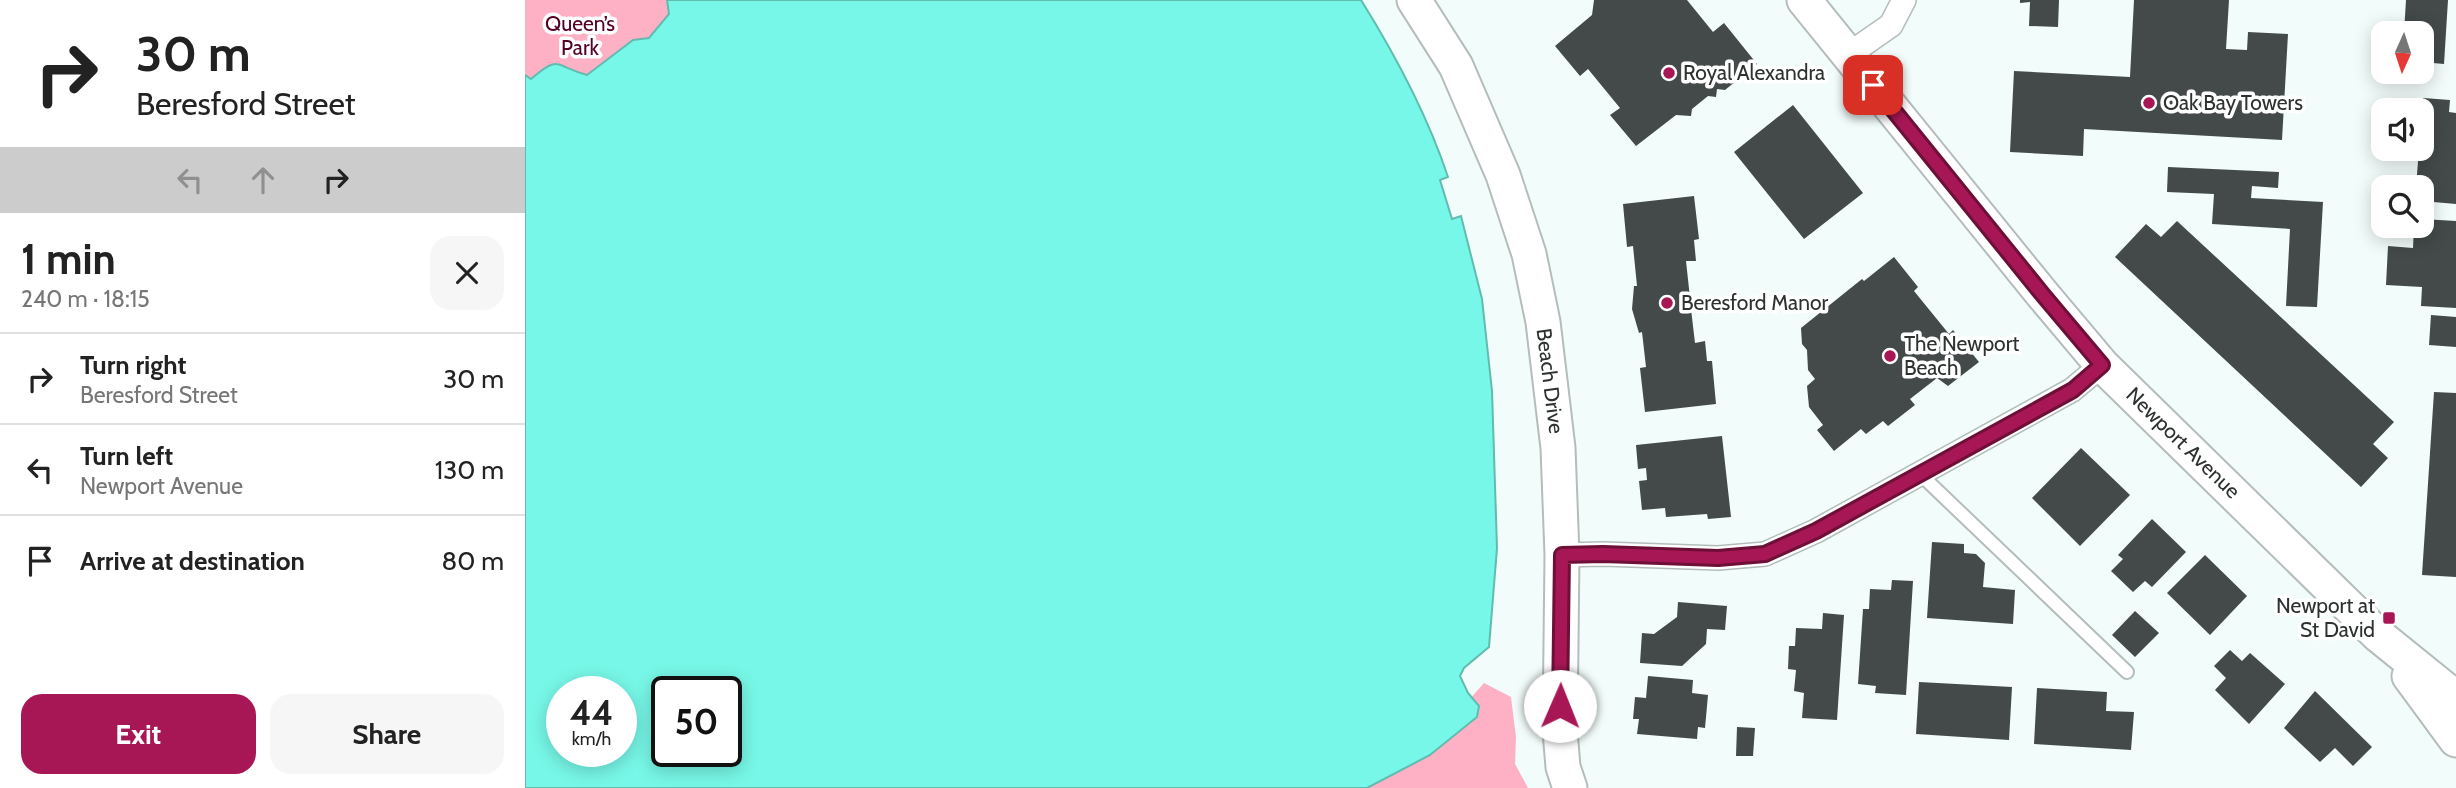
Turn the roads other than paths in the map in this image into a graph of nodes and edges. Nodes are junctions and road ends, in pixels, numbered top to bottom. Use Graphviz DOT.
graph roads {
  1 [pos="1414,0"];
  2 [pos="1804,0"];
  3 [pos="1904,0"];
  4 [pos="1848,55"];
  5 [pos="2102,365"];
  6 [pos="1919,473"];
  7 [pos="1562,555"];
  8 [pos="2378,635"];
  9 [pos="2127,672"];
  10 [pos="2456,698"];
  11 [pos="2456,740"];
  12 [pos="1570,788"];
  1 -- 7 [label="street, Beach Drive"];
  2 -- 4 [label="street, Newport Avenue"];
  3 -- 4 [label="street"];
  4 -- 5 [label="street, Newport Avenue"];
  5 -- 6 [label="street"];
  5 -- 8 [label="street, Newport Avenue"];
  6 -- 7 [label="street"];
  6 -- 9 [label="lane"];
  7 -- 12 [label="street, Beach Drive"];
  8 -- 10 [label="street, Newport Avenue"];
  8 -- 11 [label="street"];
}
